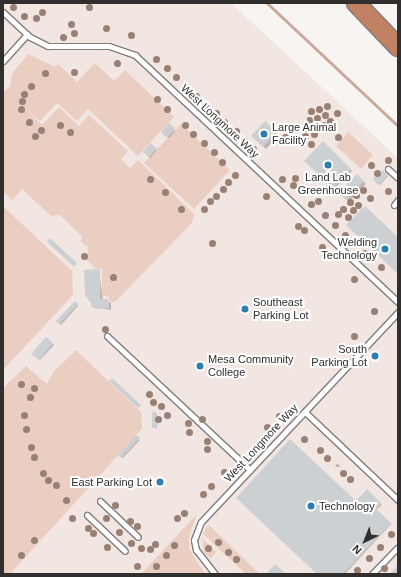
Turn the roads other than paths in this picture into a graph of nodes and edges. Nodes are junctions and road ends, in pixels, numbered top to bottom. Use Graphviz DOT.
graph roads {
  1 [pos="356,3"];
  2 [pos="367,3"];
  3 [pos="3,12"];
  4 [pos="398,32"];
  5 [pos="27,34"];
  6 [pos="398,47"];
  7 [pos="3,61"];
  8 [pos="388,168"];
  9 [pos="398,178"];
  10 [pos="398,200"];
  11 [pos="394,205"];
  12 [pos="398,302"];
  13 [pos="398,312"];
  14 [pos="107,336"];
  15 [pos="305,412"];
  16 [pos="250,470"];
  17 [pos="398,500"];
  18 [pos="100,501"];
  19 [pos="87,515"];
  20 [pos="138,537"];
  21 [pos="398,547"];
  22 [pos="125,551"];
  23 [pos="215,574"];
  24 [pos="372,574"];
  1 -- 6 [label="highway"];
  2 -- 4 [label="highway"];
  3 -- 5 [label="lane, West Longmore Way"];
  5 -- 7 [label="lane"];
  5 -- 12 [label="lane, West Longmore Way"];
  8 -- 9 [label="lane"];
  10 -- 11 [label="lane"];
  13 -- 15 [label="lane, West Longmore Way"];
  14 -- 16 [label="lane"];
  15 -- 16 [label="lane, West Longmore Way"];
  15 -- 17 [label="lane"];
  16 -- 23 [label="lane, West Longmore Way"];
  18 -- 20 [label="lane"];
  19 -- 22 [label="lane"];
  21 -- 24 [label="lane"];
}
